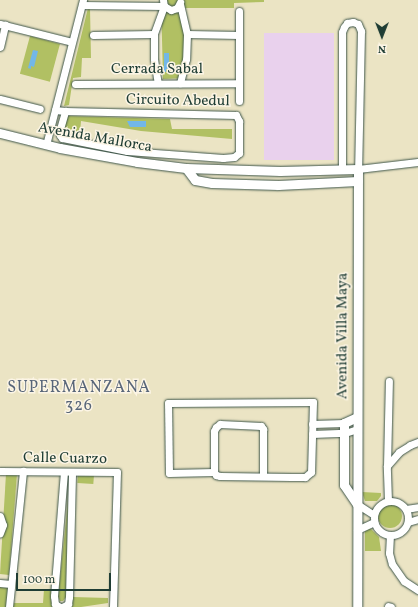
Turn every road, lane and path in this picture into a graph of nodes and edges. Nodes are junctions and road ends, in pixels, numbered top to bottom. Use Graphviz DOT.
graph roads {
  1 [pos="82,2"];
  2 [pos="180,2"];
  3 [pos="164,3"];
  4 [pos="239,11"];
  5 [pos="3,24"];
  6 [pos="154,34"];
  7 [pos="187,34"];
  8 [pos="93,35"];
  9 [pos="239,35"];
  10 [pos="72,42"];
  11 [pos="0,47"];
  12 [pos="158,83"];
  13 [pos="180,83"];
  14 [pos="239,83"];
  15 [pos="75,84"];
  16 [pos="0,99"];
  17 [pos="239,101"];
  18 [pos="40,109"];
  19 [pos="55,110"];
  20 [pos="65,111"];
  21 [pos="0,133"];
  22 [pos="46,145"];
  23 [pos="418,162"];
  24 [pos="186,168"];
  25 [pos="342,169"];
  26 [pos="358,169"];
  27 [pos="358,181"];
  28 [pos="389,381"];
  29 [pos="357,417"];
  30 [pos="344,423"];
  31 [pos="312,424"];
  32 [pos="357,429"];
  33 [pos="345,433"];
  34 [pos="312,434"];
  35 [pos="418,442"];
  36 [pos="388,466"];
  37 [pos="0,471"];
  38 [pos="23,471"];
  39 [pos="64,472"];
  40 [pos="72,472"];
  41 [pos="214,472"];
  42 [pos="264,476"];
  43 [pos="388,501"];
  44 [pos="358,504"];
  45 [pos="418,507"];
  46 [pos="406,509"];
  47 [pos="0,516"];
  48 [pos="374,518"];
  49 [pos="418,519"];
  50 [pos="408,522"];
  51 [pos="358,530"];
  52 [pos="0,533"];
  53 [pos="390,535"];
  54 [pos="0,583"];
  55 [pos="11,584"];
  56 [pos="418,590"];
  57 [pos="113,606"];
  58 [pos="9,607"];
  59 [pos="61,607"];
  60 [pos="104,607"];
  61 [pos="358,607"];
  1 -- 3 [label="street"];
  1 -- 10 [label="street"];
  2 -- 3 [label="street"];
  2 -- 7 [label="street"];
  3 -- 6 [label="street"];
  4 -- 9 [label="street"];
  5 -- 10 [label="street"];
  5 -- 11 [label="street"];
  6 -- 8 [label="street"];
  6 -- 12 [label="street"];
  7 -- 9 [label="street"];
  7 -- 13 [label="street"];
  9 -- 14 [label="street"];
  10 -- 19 [label="street"];
  12 -- 13 [label="street, Cerrada Sabal"];
  12 -- 15 [label="street, Cerrada Sabal"];
  13 -- 14 [label="street, Cerrada Sabal"];
  14 -- 17 [label="street"];
  16 -- 18 [label="street"];
  19 -- 20 [label="street, Circuito Abedul"];
  19 -- 22 [label="street"];
  20 -- 20 [label="street, Circuito Abedul"];
  21 -- 22 [label="main road, Avenida Mallorca"];
  22 -- 24 [label="main road, Avenida Mallorca"];
  23 -- 26 [label="street"];
  24 -- 25 [label="main road, Avenida Mallorca"];
  24 -- 27 [label="main road"];
  25 -- 26 [label="main road, Avenida Mallorca"];
  25 -- 26 [label="street"];
  26 -- 27 [label="main road, Avenida Villa Maya"];
  27 -- 29 [label="main road, Avenida Villa Maya"];
  28 -- 36 [label="street"];
  29 -- 30 [label="main road"];
  29 -- 32 [label="main road, Avenida Villa Maya"];
  30 -- 31 [label="street"];
  30 -- 33 [label="main road"];
  31 -- 34 [label="street"];
  31 -- 41 [label="street"];
  32 -- 33 [label="street"];
  32 -- 44 [label="main road, Avenida Villa Maya"];
  33 -- 34 [label="street"];
  33 -- 44 [label="main road"];
  34 -- 42 [label="street"];
  35 -- 36 [label="street"];
  36 -- 43 [label="street"];
  37 -- 38 [label="street, Calle Cuarzo"];
  38 -- 39 [label="street, Calle Cuarzo"];
  38 -- 55 [label="street"];
  39 -- 40 [label="street, Calle Cuarzo"];
  39 -- 59 [label="street"];
  40 -- 57 [label="street, Calle Cuarzo"];
  40 -- 59 [label="street"];
  41 -- 42 [label="street"];
  41 -- 42 [label="street"];
  43 -- 46 [label="street"];
  43 -- 48 [label="street"];
  44 -- 48 [label="street"];
  44 -- 51 [label="main road, Avenida Villa Maya"];
  45 -- 46 [label="street"];
  46 -- 50 [label="street"];
  47 -- 52 [label="street"];
  48 -- 51 [label="street"];
  48 -- 53 [label="street"];
  49 -- 50 [label="street"];
  50 -- 53 [label="street"];
  51 -- 61 [label="main road, Avenida Villa Maya"];
  53 -- 56 [label="street"];
  54 -- 55 [label="street"];
  55 -- 58 [label="street"];
  57 -- 60 [label="street, Calle Cuarzo"];
}
